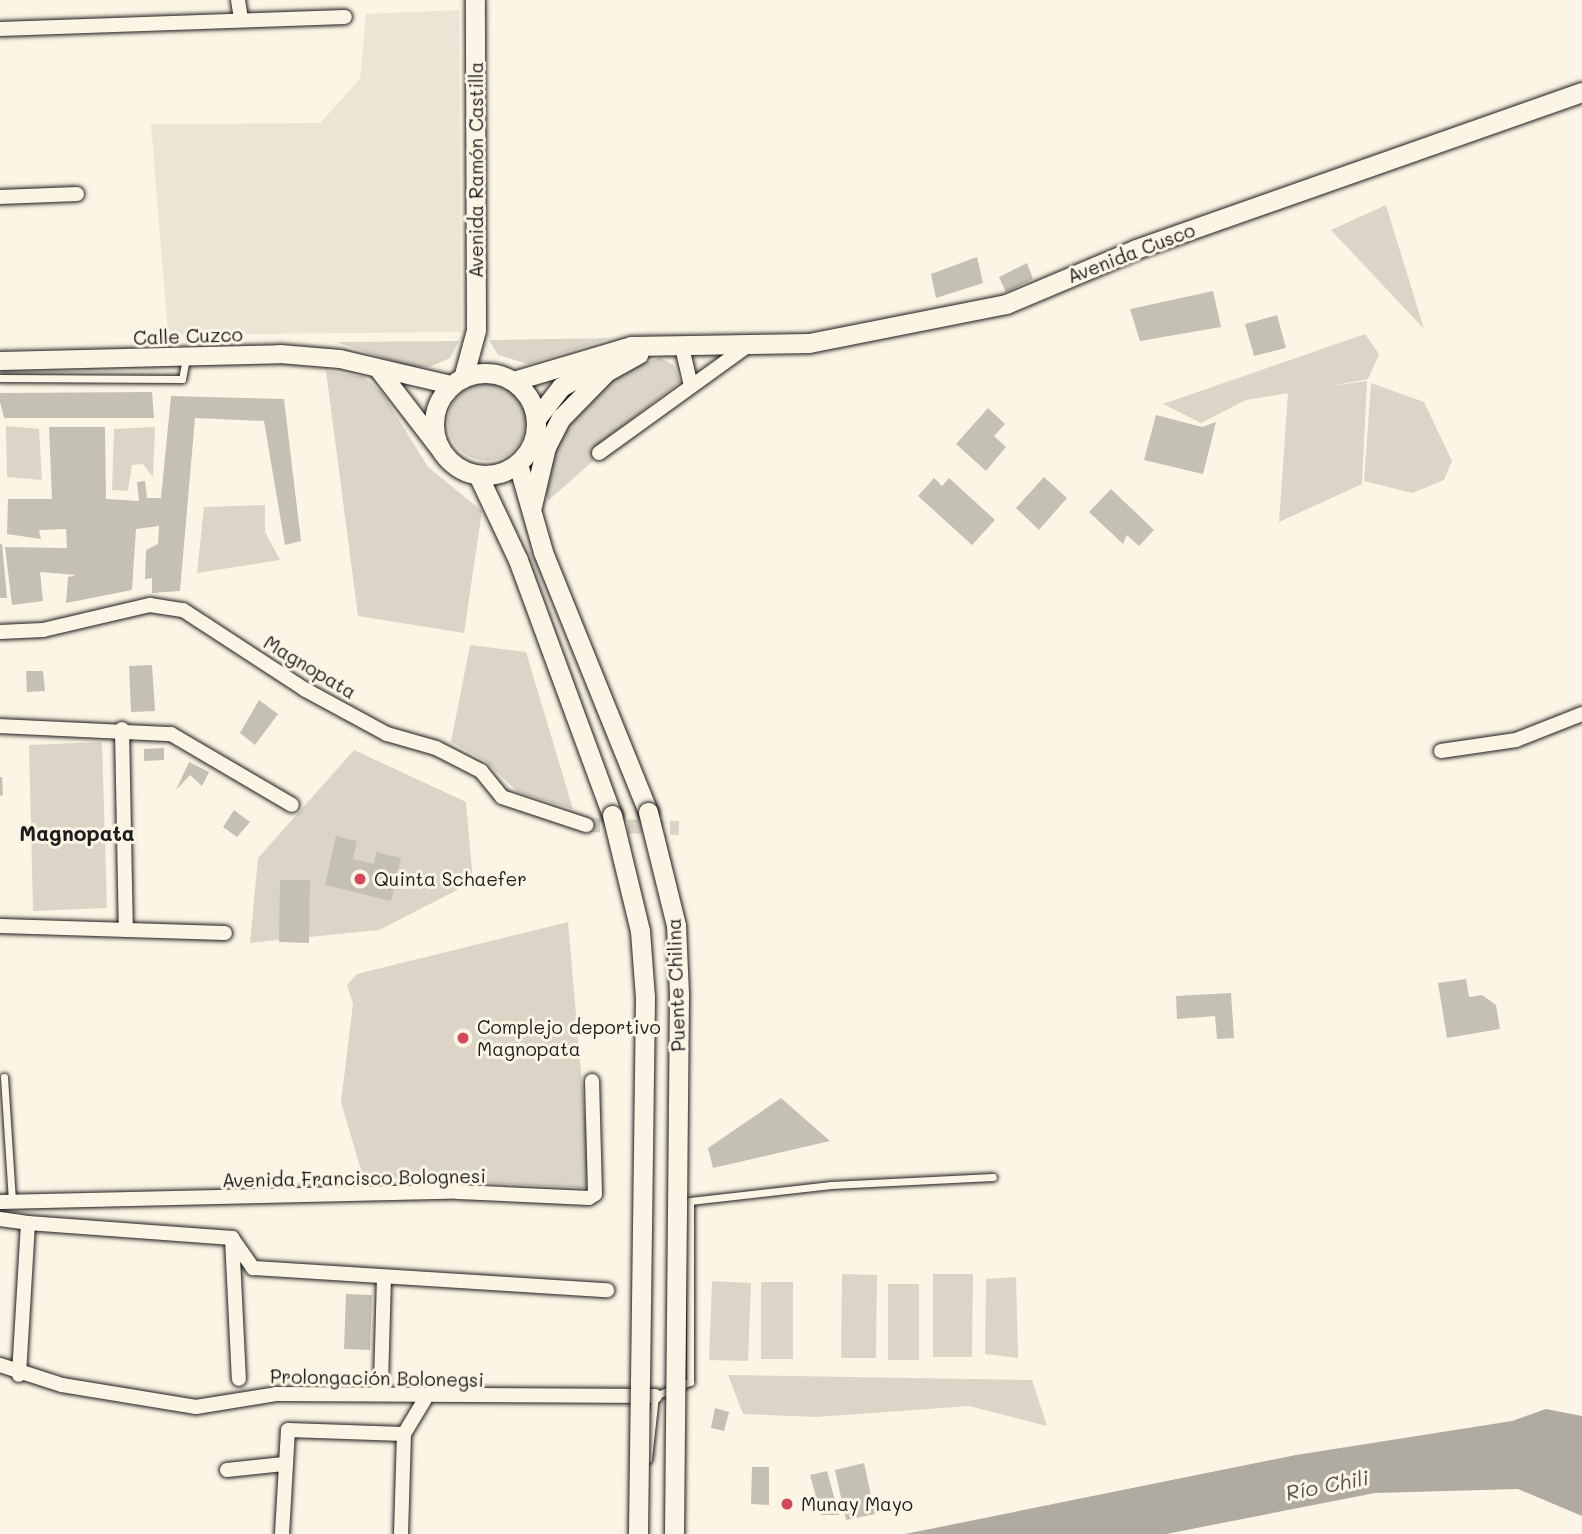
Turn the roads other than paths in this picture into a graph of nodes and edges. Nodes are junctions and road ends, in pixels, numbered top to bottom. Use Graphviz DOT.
graph roads {
  1 [pos="238,0"];
  2 [pos="475,0"];
  3 [pos="345,17"];
  4 [pos="241,20"];
  5 [pos="0,29"];
  6 [pos="1582,92"];
  7 [pos="77,194"];
  8 [pos="0,197"];
  9 [pos="476,339"];
  10 [pos="674,347"];
  11 [pos="743,349"];
  12 [pos="638,354"];
  13 [pos="186,358"];
  14 [pos="0,361"];
  15 [pos="376,368"];
  16 [pos="0,378"];
  17 [pos="507,378"];
  18 [pos="457,382"];
  19 [pos="691,385"];
  20 [pos="536,419"];
  21 [pos="443,453"];
  22 [pos="599,453"];
  23 [pos="518,464"];
  24 [pos="478,475"];
  25 [pos="530,514"];
  26 [pos="0,632"];
  27 [pos="1582,714"];
  28 [pos="0,726"];
  29 [pos="122,730"];
  30 [pos="1441,751"];
  31 [pos="292,805"];
  32 [pos="586,825"];
  33 [pos="0,926"];
  34 [pos="127,930"];
  35 [pos="225,933"];
  36 [pos="4,1077"];
  37 [pos="592,1081"];
  38 [pos="993,1177"];
  39 [pos="6,1202"];
  40 [pos="0,1219"];
  41 [pos="27,1222"];
  42 [pos="232,1238"];
  43 [pos="384,1278"];
  44 [pos="607,1290"];
  45 [pos="0,1365"];
  46 [pos="19,1375"];
  47 [pos="239,1379"];
  48 [pos="381,1384"];
  49 [pos="655,1396"];
  50 [pos="425,1399"];
  51 [pos="404,1434"];
  52 [pos="284,1464"];
  53 [pos="227,1470"];
  54 [pos="641,1532"];
  55 [pos="282,1534"];
  56 [pos="401,1534"];
  57 [pos="674,1534"];
  1 -- 4 [label="street"];
  2 -- 9 [label="main road, Avenida Ramón Castilla"];
  3 -- 4 [label="street"];
  4 -- 5 [label="street"];
  6 -- 11 [label="main road, Avenida Cusco"];
  7 -- 8 [label="street"];
  9 -- 17 [label="main road"];
  9 -- 18 [label="main road, Avenida Ramón Castilla"];
  10 -- 11 [label="main road, Avenida Cusco"];
  10 -- 12 [label="main road, Avenida Cusco"];
  10 -- 17 [label="main road, Avenida Cusco"];
  10 -- 19 [label="street"];
  11 -- 19 [label="street"];
  12 -- 20 [label="main road, Avenida Cusco"];
  12 -- 25 [label="main road"];
  13 -- 14 [label="street, Calle Cuzco"];
  13 -- 15 [label="street, Calle Cuzco"];
  13 -- 16 [label="lane"];
  15 -- 18 [label="street, Calle Cuzco"];
  15 -- 21 [label="street"];
  17 -- 18 [label="main road"];
  17 -- 20 [label="main road"];
  18 -- 21 [label="main road"];
  19 -- 22 [label="street"];
  20 -- 23 [label="main road"];
  21 -- 24 [label="main road"];
  23 -- 24 [label="main road"];
  23 -- 25 [label="main road, Puente Chilina"];
  24 -- 54 [label="main road, Puente Chilina, bridge"];
  25 -- 57 [label="main road, Puente Chilina, bridge"];
  26 -- 32 [label="street, Magnopata"];
  27 -- 30 [label="street"];
  28 -- 29 [label="street"];
  29 -- 31 [label="street"];
  29 -- 34 [label="street"];
  33 -- 34 [label="street"];
  34 -- 35 [label="street"];
  36 -- 39 [label="lane"];
  37 -- 39 [label="street, Avenida Francisco Bolognesi"];
  38 -- 49 [label="lane"];
  40 -- 41 [label="street"];
  41 -- 42 [label="street"];
  41 -- 46 [label="street"];
  42 -- 43 [label="street"];
  42 -- 47 [label="street"];
  43 -- 44 [label="street"];
  43 -- 48 [label="street"];
  45 -- 46 [label="street, Prolongación Bolonegsi"];
  46 -- 50 [label="street, Prolongación Bolonegsi"];
  49 -- 50 [label="street, Prolongación Bolonegsi"];
  49 -- 54 [label="lane"];
  50 -- 51 [label="street"];
  51 -- 52 [label="street"];
  51 -- 56 [label="street"];
  52 -- 53 [label="street"];
  52 -- 55 [label="street"];
}
